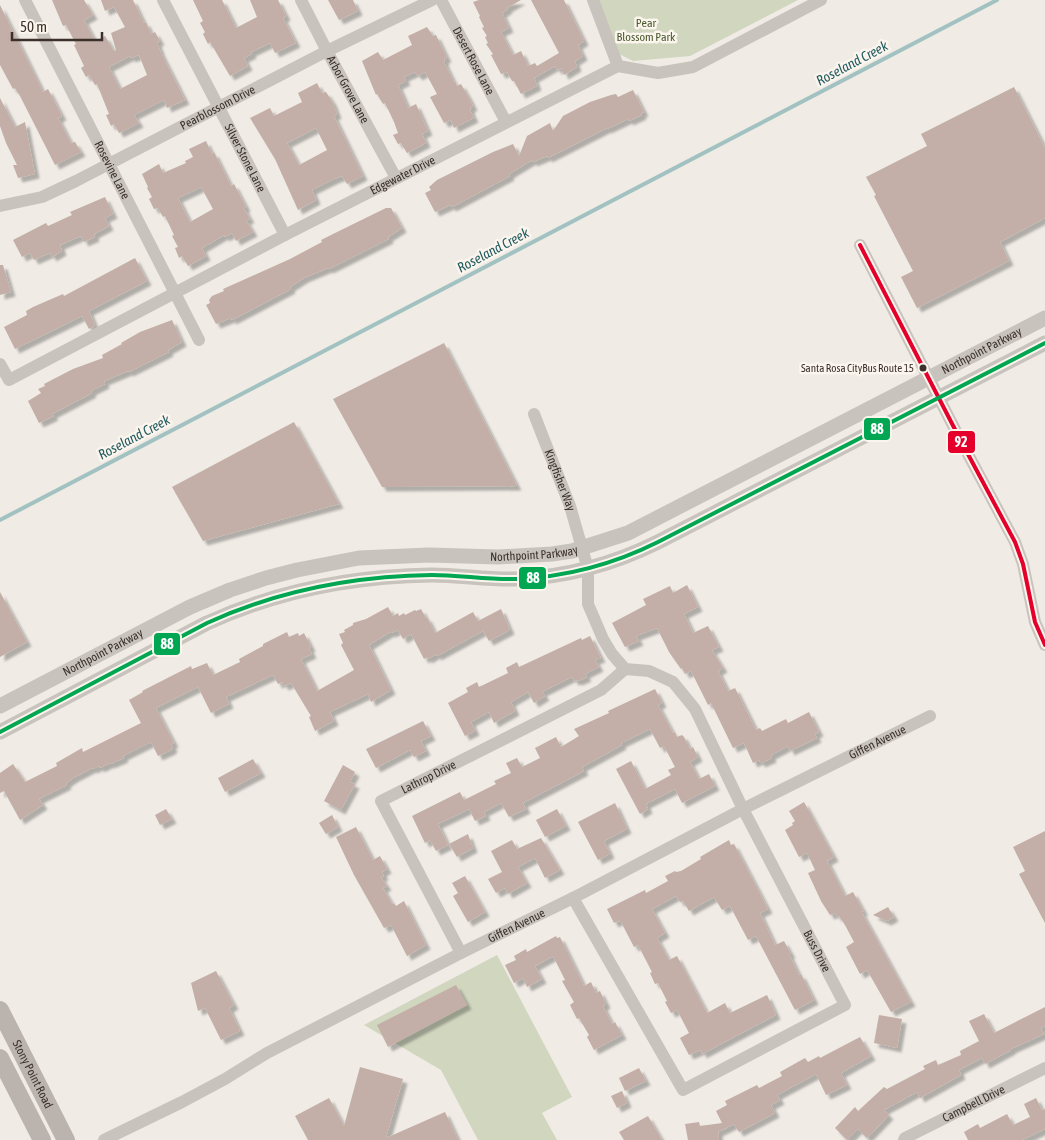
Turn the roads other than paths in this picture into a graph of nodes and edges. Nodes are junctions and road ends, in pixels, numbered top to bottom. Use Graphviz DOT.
graph roads {
  1 [pos="26,0"];
  2 [pos="164,0"];
  3 [pos="301,0"];
  4 [pos="432,0"];
  5 [pos="441,0"];
  6 [pos="593,0"];
  7 [pos="820,0"];
  8 [pos="327,52"];
  9 [pos="618,66"];
  10 [pos="218,108"];
  11 [pos="506,122"];
  12 [pos="109,164"];
  13 [pos="396,178"];
  14 [pos="0,206"];
  15 [pos="285,235"];
  16 [pos="860,246"];
  17 [pos="174,292"];
  18 [pos="1045,318"];
  19 [pos="199,340"];
  20 [pos="1045,343"];
  21 [pos="0,364"];
  22 [pos="929,378"];
  23 [pos="939,398"];
  24 [pos="534,414"];
  25 [pos="582,548"];
  26 [pos="588,569"];
  27 [pos="1045,645"];
  28 [pos="625,669"];
  29 [pos="0,706"];
  30 [pos="930,716"];
  31 [pos="0,732"];
  32 [pos="743,809"];
  33 [pos="573,898"];
  34 [pos="460,953"];
  35 [pos="0,1010"];
  36 [pos="0,1058"];
  37 [pos="1045,1068"];
  38 [pos="906,1139"];
  39 [pos="42,1140"];
  40 [pos="66,1140"];
  41 [pos="104,1140"];
  1 -- 12 [label="street, Rosevine Lane"];
  2 -- 10 [label="street, Silver Stone Lane"];
  3 -- 8 [label="street, Arbor Grove Lane"];
  4 -- 8 [label="street, Pearblossom Drive"];
  5 -- 11 [label="street, Desert Rose Lane"];
  6 -- 9 [label="street"];
  7 -- 9 [label="street"];
  8 -- 10 [label="street, Pearblossom Drive"];
  8 -- 13 [label="street, Arbor Grove Lane"];
  9 -- 11 [label="street, Edgewater Drive"];
  10 -- 12 [label="street, Pearblossom Drive"];
  10 -- 15 [label="street, Silver Stone Lane"];
  11 -- 13 [label="street, Edgewater Drive"];
  12 -- 14 [label="street, Pearblossom Drive"];
  12 -- 17 [label="street, Rosevine Lane"];
  13 -- 15 [label="street, Edgewater Drive"];
  15 -- 17 [label="street, Edgewater Drive"];
  16 -- 22 [label="street"];
  17 -- 19 [label="street, Rosevine Lane"];
  17 -- 21 [label="street, Edgewater Drive"];
  18 -- 22 [label="street, Northpoint Parkway"];
  20 -- 23 [label="street, Northpoint Parkway"];
  22 -- 23 [label="street"];
  22 -- 25 [label="street, Northpoint Parkway"];
  23 -- 26 [label="street, Northpoint Parkway"];
  23 -- 27 [label="street"];
  24 -- 25 [label="street, Kingfisher Way"];
  25 -- 26 [label="street, Kingfisher Way"];
  25 -- 29 [label="street, Northpoint Parkway"];
  26 -- 28 [label="street"];
  26 -- 31 [label="street, Northpoint Parkway"];
  28 -- 32 [label="street, Buss Drive"];
  28 -- 34 [label="street, Lathrop Drive"];
  30 -- 32 [label="street, Giffen Avenue"];
  32 -- 33 [label="street, Giffen Avenue"];
  32 -- 33 [label="street, Buss Drive"];
  33 -- 34 [label="street, Giffen Avenue"];
  34 -- 41 [label="street, Giffen Avenue"];
  35 -- 40 [label="main road, Stony Point Road"];
  36 -- 39 [label="main road, Stony Point Road"];
  37 -- 38 [label="street, Campbell Drive"];
}
